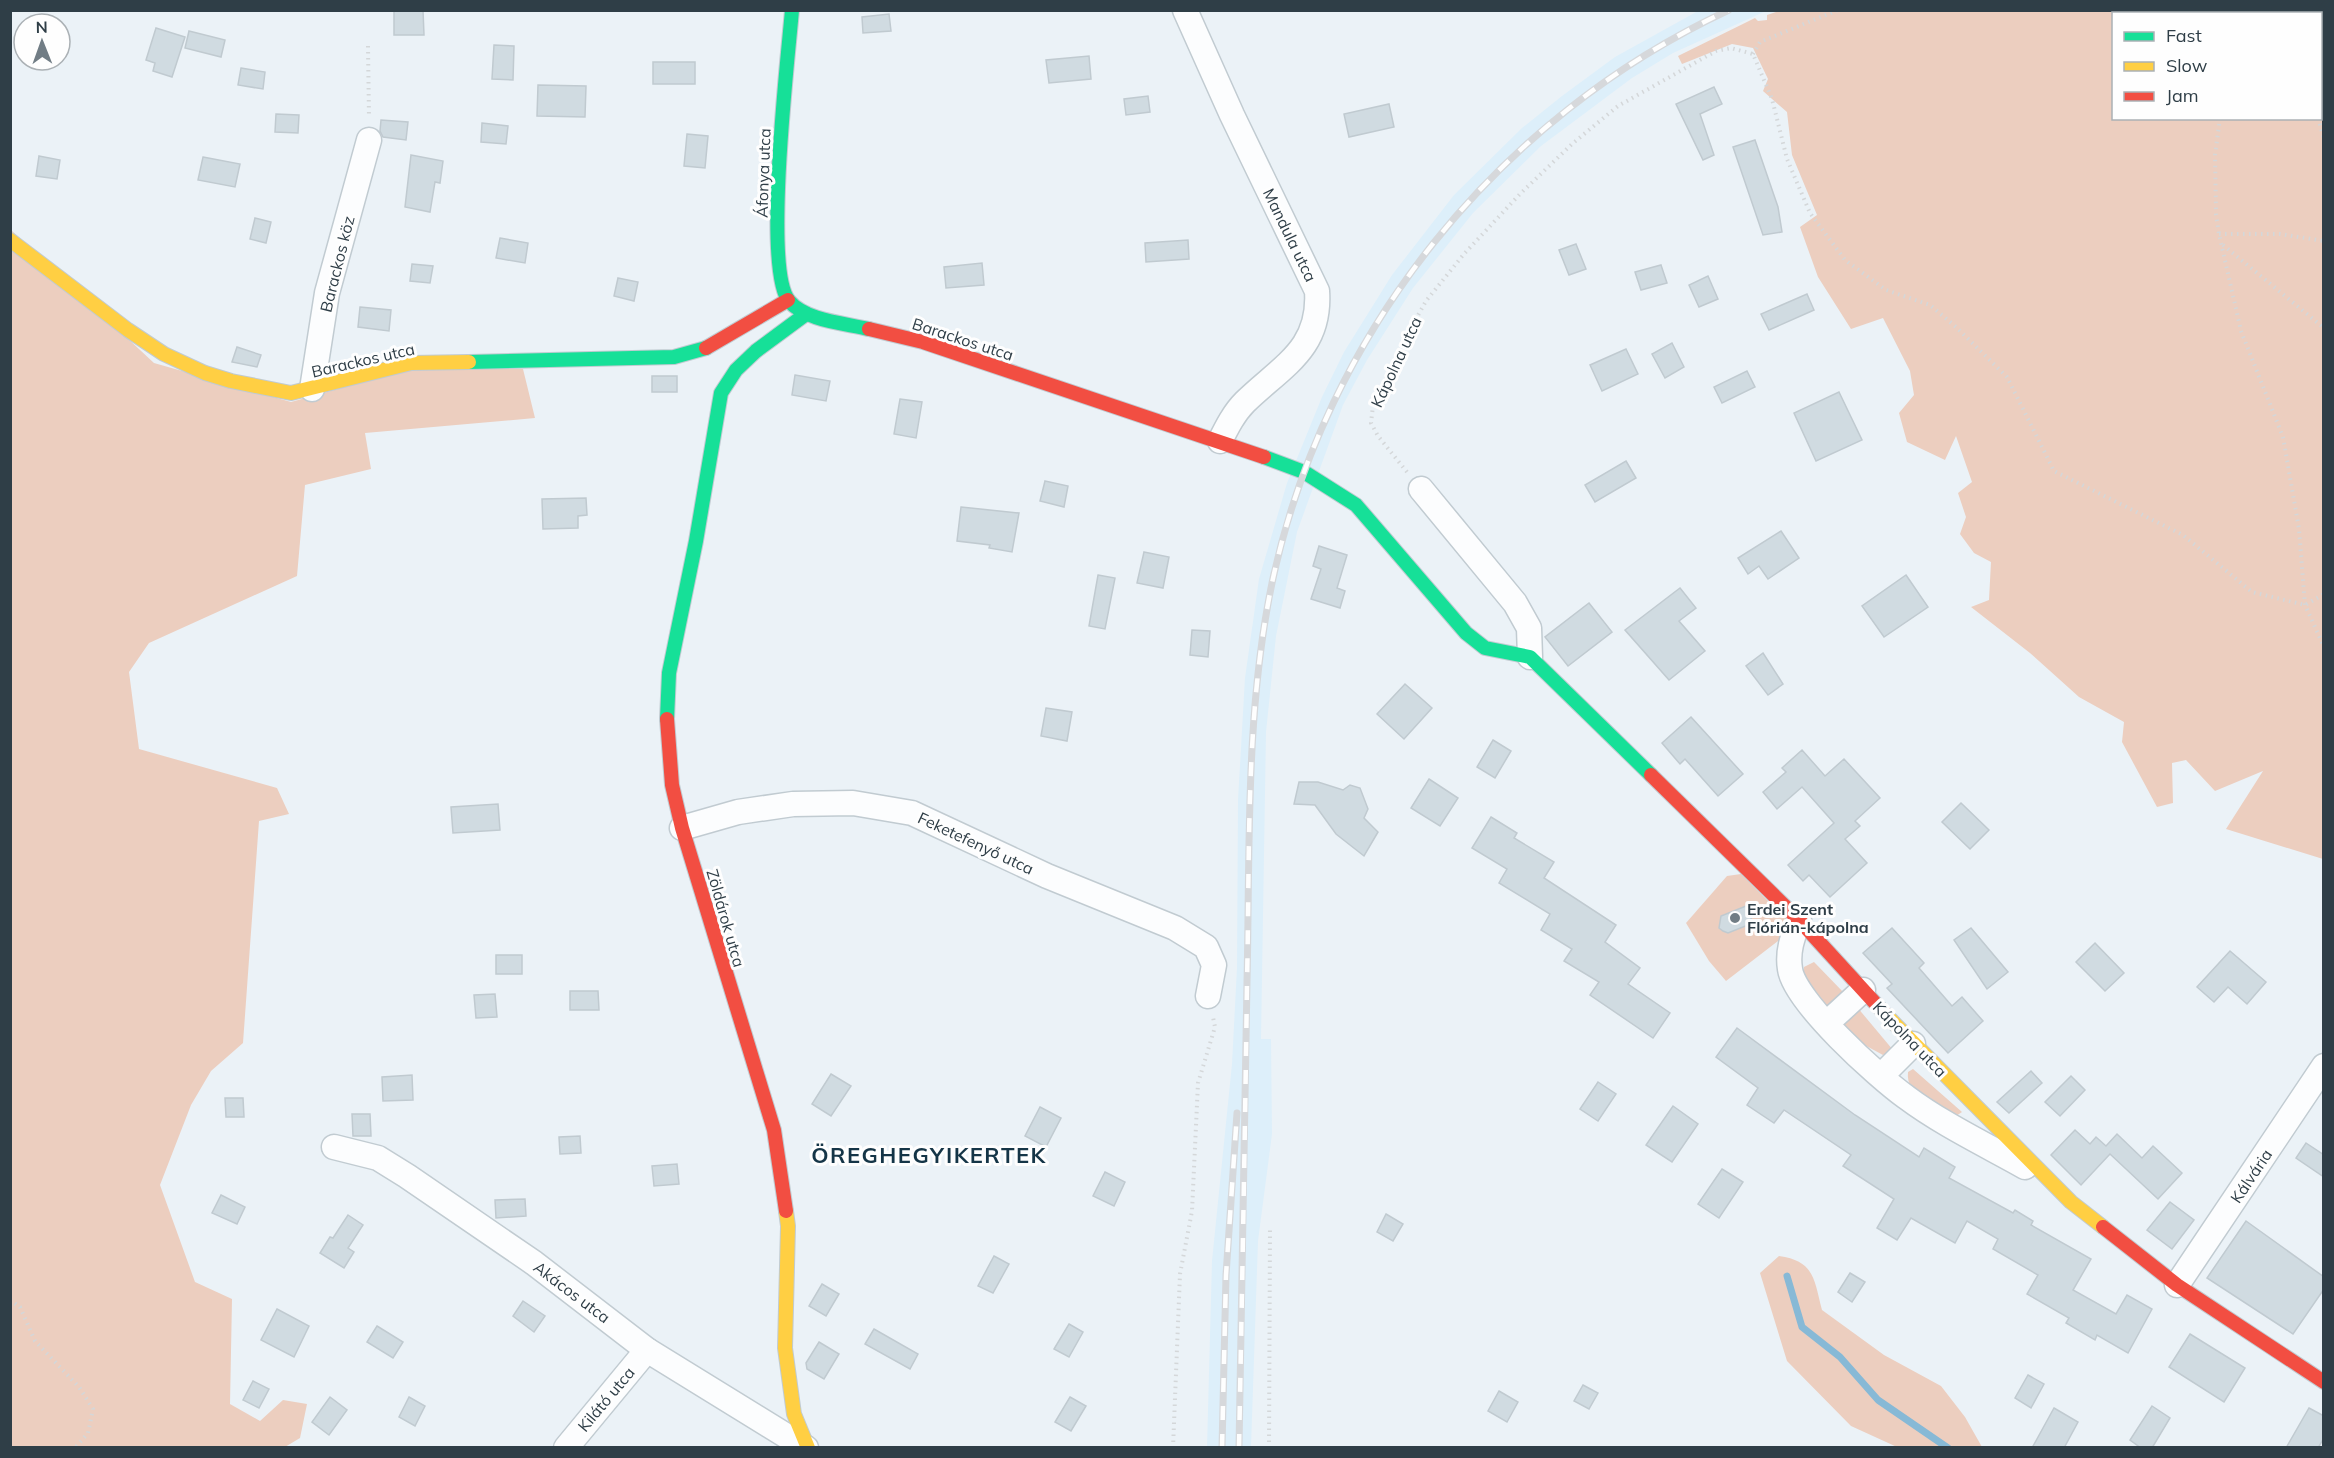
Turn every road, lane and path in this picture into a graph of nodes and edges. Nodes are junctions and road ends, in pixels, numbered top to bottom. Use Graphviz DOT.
graph roads {
  1 [pos="1185,10"];
  2 [pos="1838,10"];
  3 [pos="791,17"];
  4 [pos="368,46"];
  5 [pos="1753,54"];
  6 [pos="2220,120"];
  7 [pos="2319,120"];
  8 [pos="2324,139"];
  9 [pos="369,140"];
  10 [pos="2219,234"];
  11 [pos="10,240"];
  12 [pos="2324,241"];
  13 [pos="2221,244"];
  14 [pos="788,300"];
  15 [pos="806,314"];
  16 [pos="2324,328"];
  17 [pos="312,389"];
  18 [pos="1220,441"];
  19 [pos="1421,489"];
  20 [pos="2324,594"];
  21 [pos="2305,605"];
  22 [pos="2324,647"];
  23 [pos="1530,657"];
  24 [pos="682,828"];
  25 [pos="1799,920"];
  26 [pos="1863,990"];
  27 [pos="1208,996"];
  28 [pos="1827,1023"];
  29 [pos="1913,1044"];
  30 [pos="2324,1066"];
  31 [pos="1881,1076"];
  32 [pos="334,1147"];
  33 [pos="2049,1182"];
  34 [pos="1270,1227"];
  35 [pos="2177,1285"];
  36 [pos="10,1300"];
  37 [pos="647,1350"];
  38 [pos="2324,1382"];
  39 [pos="75,1448"];
  40 [pos="566,1448"];
  41 [pos="807,1448"];
  42 [pos="1173,1448"];
  43 [pos="1269,1448"];
  1 -- 18 [label="street, Mandula utca"];
  2 -- 5 [label="path"];
  3 -- 14 [label="street, Áfonya utca"];
  4 -- 9 [label="path"];
  5 -- 19 [label="path, Kápolna utca"];
  5 -- 21 [label="path"];
  6 -- 10 [label="path"];
  7 -- 8 [label="path"];
  9 -- 17 [label="street, Barackos köz"];
  10 -- 12 [label="path"];
  10 -- 13 [label="path"];
  11 -- 17 [label="street, Barackos utca"];
  13 -- 16 [label="path"];
  13 -- 21 [label="path"];
  14 -- 15 [label="street"];
  14 -- 17 [label="street, Barackos utca"];
  15 -- 18 [label="street, Barackos utca"];
  15 -- 24 [label="street, Zöldárok utca"];
  18 -- 23 [label="street"];
  19 -- 23 [label="street"];
  20 -- 21 [label="path"];
  21 -- 22 [label="path"];
  23 -- 25 [label="street, Kápolna utca"];
  24 -- 27 [label="street, Feketefenyő utca"];
  24 -- 41 [label="street, Zöldárok utca"];
  25 -- 26 [label="street, Kápolna utca"];
  25 -- 28 [label="street"];
  26 -- 28 [label="street"];
  26 -- 29 [label="street, Kápolna utca"];
  27 -- 42 [label="path"];
  28 -- 31 [label="street"];
  29 -- 31 [label="street"];
  29 -- 33 [label="street, Kápolna utca"];
  30 -- 35 [label="street, Kálvária"];
  31 -- 33 [label="street"];
  32 -- 37 [label="street, Akácos utca"];
  33 -- 35 [label="street, Kápolna utca"];
  34 -- 43 [label="path"];
  35 -- 38 [label="street, Kápolna utca"];
  36 -- 39 [label="path"];
  37 -- 40 [label="street, Kilátó utca"];
  37 -- 41 [label="street, Akácos utca"];
}
